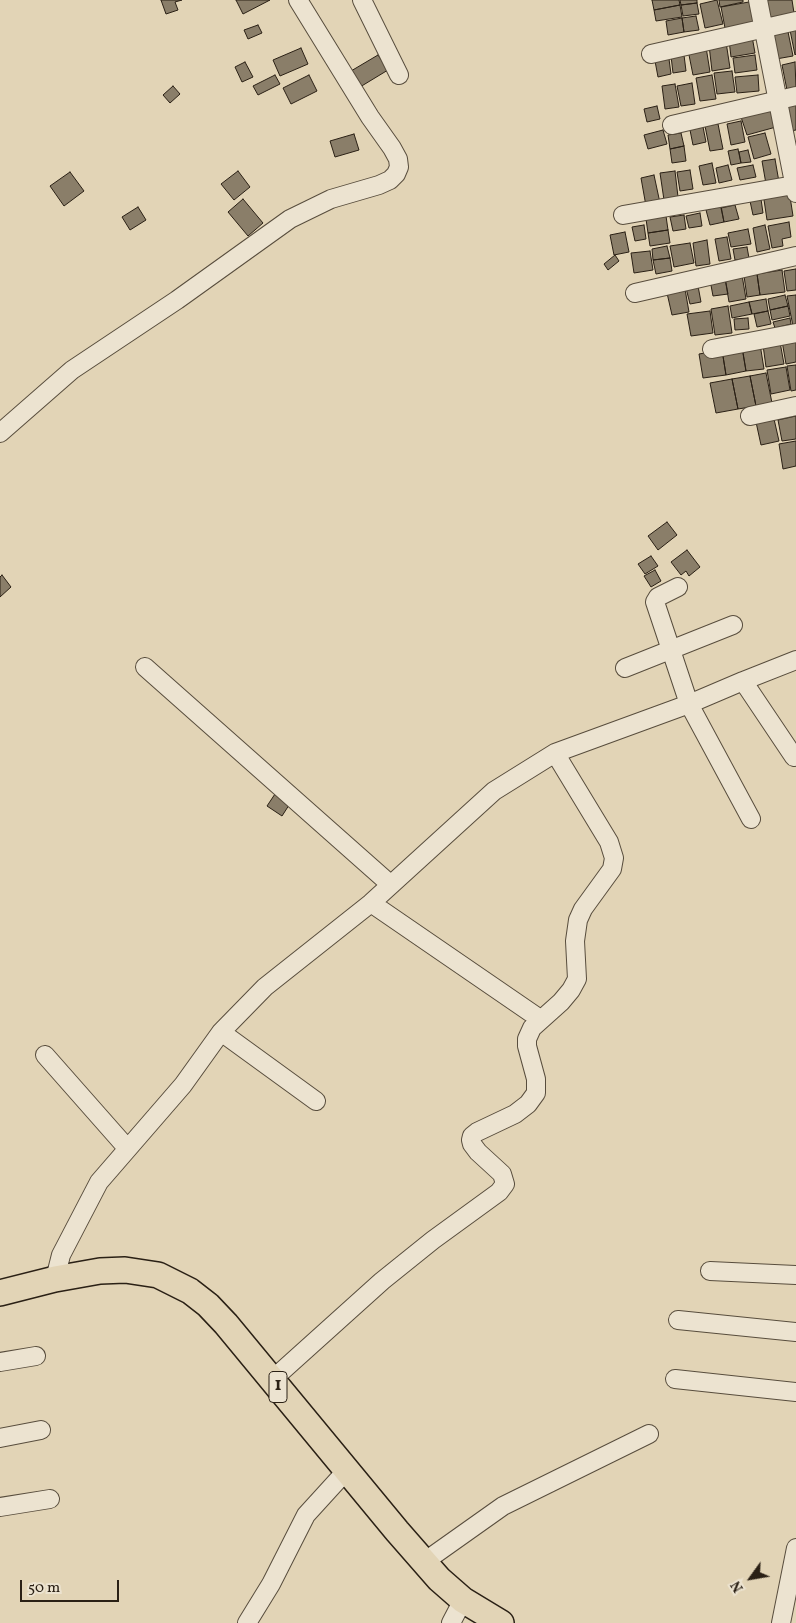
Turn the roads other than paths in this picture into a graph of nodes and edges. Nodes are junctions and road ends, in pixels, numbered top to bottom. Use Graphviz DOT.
graph roads {
  1 [pos="298,0"];
  2 [pos="362,0"];
  3 [pos="758,0"];
  4 [pos="796,21"];
  5 [pos="763,29"];
  6 [pos="651,54"];
  7 [pos="400,74"];
  8 [pos="796,96"];
  9 [pos="778,100"];
  10 [pos="672,125"];
  11 [pos="794,178"];
  12 [pos="623,215"];
  13 [pos="796,256"];
  14 [pos="635,293"];
  15 [pos="796,333"];
  16 [pos="712,349"];
  17 [pos="796,406"];
  18 [pos="750,416"];
  19 [pos="0,433"];
  20 [pos="678,586"];
  21 [pos="733,624"];
  22 [pos="671,650"];
  23 [pos="796,660"];
  24 [pos="145,667"];
  25 [pos="625,668"];
  26 [pos="743,681"];
  27 [pos="689,704"];
  28 [pos="555,753"];
  29 [pos="794,757"];
  30 [pos="751,819"];
  31 [pos="391,885"];
  32 [pos="372,903"];
  33 [pos="540,1019"];
  34 [pos="221,1032"];
  35 [pos="45,1055"];
  36 [pos="316,1101"];
  37 [pos="127,1148"];
  38 [pos="710,1271"];
  39 [pos="796,1275"];
  40 [pos="55,1279"];
  41 [pos="0,1293"];
  42 [pos="678,1320"];
  43 [pos="796,1332"];
  44 [pos="36,1356"];
  45 [pos="0,1362"];
  46 [pos="675,1379"];
  47 [pos="272,1380"];
  48 [pos="796,1392"];
  49 [pos="41,1430"];
  50 [pos="649,1434"];
  51 [pos="0,1438"];
  52 [pos="347,1470"];
  53 [pos="50,1499"];
  54 [pos="0,1507"];
  55 [pos="796,1548"];
  56 [pos="424,1562"];
  57 [pos="793,1577"];
  58 [pos="463,1600"];
  59 [pos="247,1623"];
  60 [pos="452,1623"];
  61 [pos="501,1623"];
  62 [pos="781,1623"];
  1 -- 19 [label="street"];
  2 -- 7 [label="street"];
  3 -- 5 [label="street"];
  4 -- 5 [label="street"];
  5 -- 6 [label="street"];
  5 -- 9 [label="street"];
  8 -- 9 [label="street"];
  9 -- 10 [label="street"];
  9 -- 11 [label="street"];
  11 -- 12 [label="street"];
  13 -- 14 [label="street"];
  15 -- 16 [label="street"];
  17 -- 18 [label="street"];
  20 -- 22 [label="street"];
  21 -- 22 [label="street"];
  22 -- 25 [label="street"];
  22 -- 27 [label="street"];
  23 -- 26 [label="street"];
  24 -- 31 [label="street"];
  26 -- 27 [label="street"];
  26 -- 29 [label="street"];
  27 -- 28 [label="street"];
  27 -- 30 [label="street"];
  28 -- 31 [label="street"];
  28 -- 33 [label="street"];
  31 -- 32 [label="street"];
  32 -- 33 [label="street"];
  32 -- 34 [label="street"];
  33 -- 47 [label="street"];
  34 -- 36 [label="street"];
  34 -- 37 [label="street"];
  35 -- 37 [label="street"];
  37 -- 40 [label="street"];
  38 -- 39 [label="street"];
  40 -- 41 [label="highway, 1"];
  40 -- 47 [label="highway, 1"];
  42 -- 43 [label="street"];
  44 -- 45 [label="street"];
  46 -- 48 [label="street"];
  47 -- 52 [label="highway, 1"];
  49 -- 51 [label="street"];
  50 -- 56 [label="street"];
  52 -- 56 [label="highway, 1"];
  52 -- 59 [label="street"];
  53 -- 54 [label="street"];
  55 -- 57 [label="street"];
  56 -- 58 [label="highway, 1"];
  57 -- 62 [label="street"];
  58 -- 60 [label="street"];
  58 -- 61 [label="highway, 1"];
}
